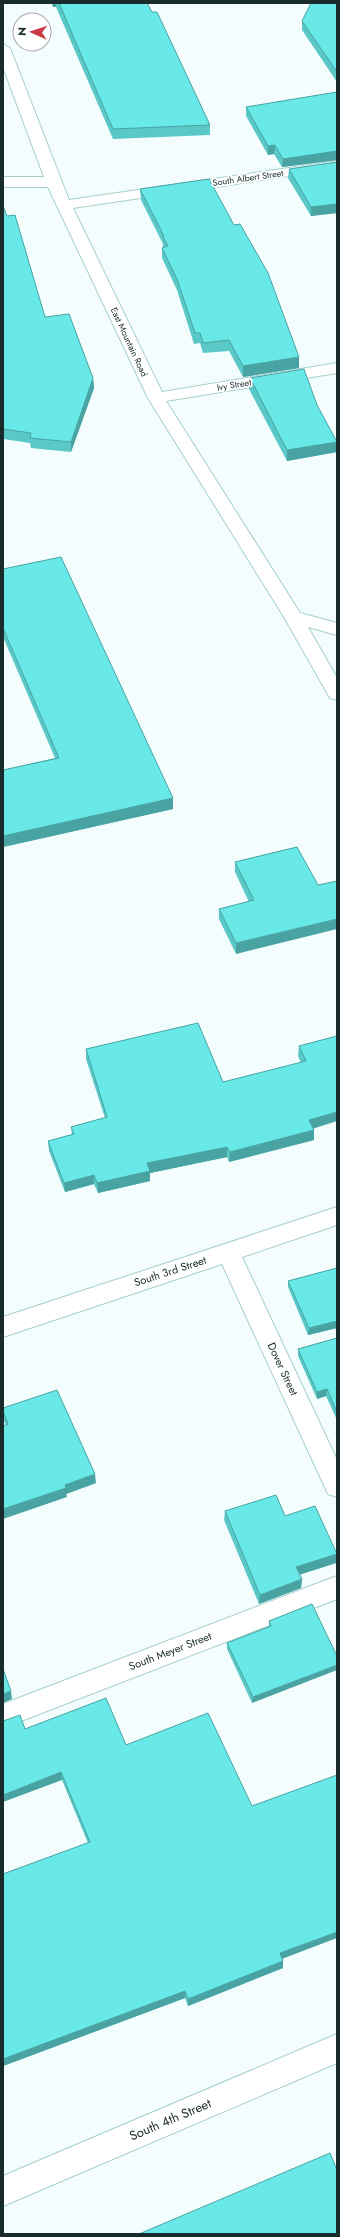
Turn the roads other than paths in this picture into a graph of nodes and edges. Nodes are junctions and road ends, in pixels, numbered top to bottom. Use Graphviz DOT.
graph roads {
  1 [pos="3,48"];
  2 [pos="337,165"];
  3 [pos="3,182"];
  4 [pos="53,182"];
  5 [pos="64,205"];
  6 [pos="337,368"];
  7 [pos="156,398"];
  8 [pos="293,617"];
  9 [pos="337,629"];
  10 [pos="337,694"];
  11 [pos="337,1216"];
  12 [pos="228,1252"];
  13 [pos="3,1327"];
  14 [pos="337,1486"];
  15 [pos="337,1587"];
  16 [pos="3,1716"];
  17 [pos="337,2048"];
  18 [pos="3,2191"];
  1 -- 4 [label="street, East Mountain Road"];
  2 -- 5 [label="street, South Albert Street"];
  3 -- 4 [label="street"];
  4 -- 5 [label="street, East Mountain Road"];
  5 -- 7 [label="street, East Mountain Road"];
  6 -- 7 [label="street, Ivy Street"];
  7 -- 8 [label="street, East Mountain Road"];
  8 -- 9 [label="street"];
  8 -- 10 [label="street, East Mountain Road"];
  11 -- 12 [label="street, South 3rd Street"];
  12 -- 13 [label="street, South 3rd Street"];
  12 -- 14 [label="street, Dover Street"];
  15 -- 16 [label="street, South Meyer Street"];
  17 -- 18 [label="street, South 4th Street"];
}
